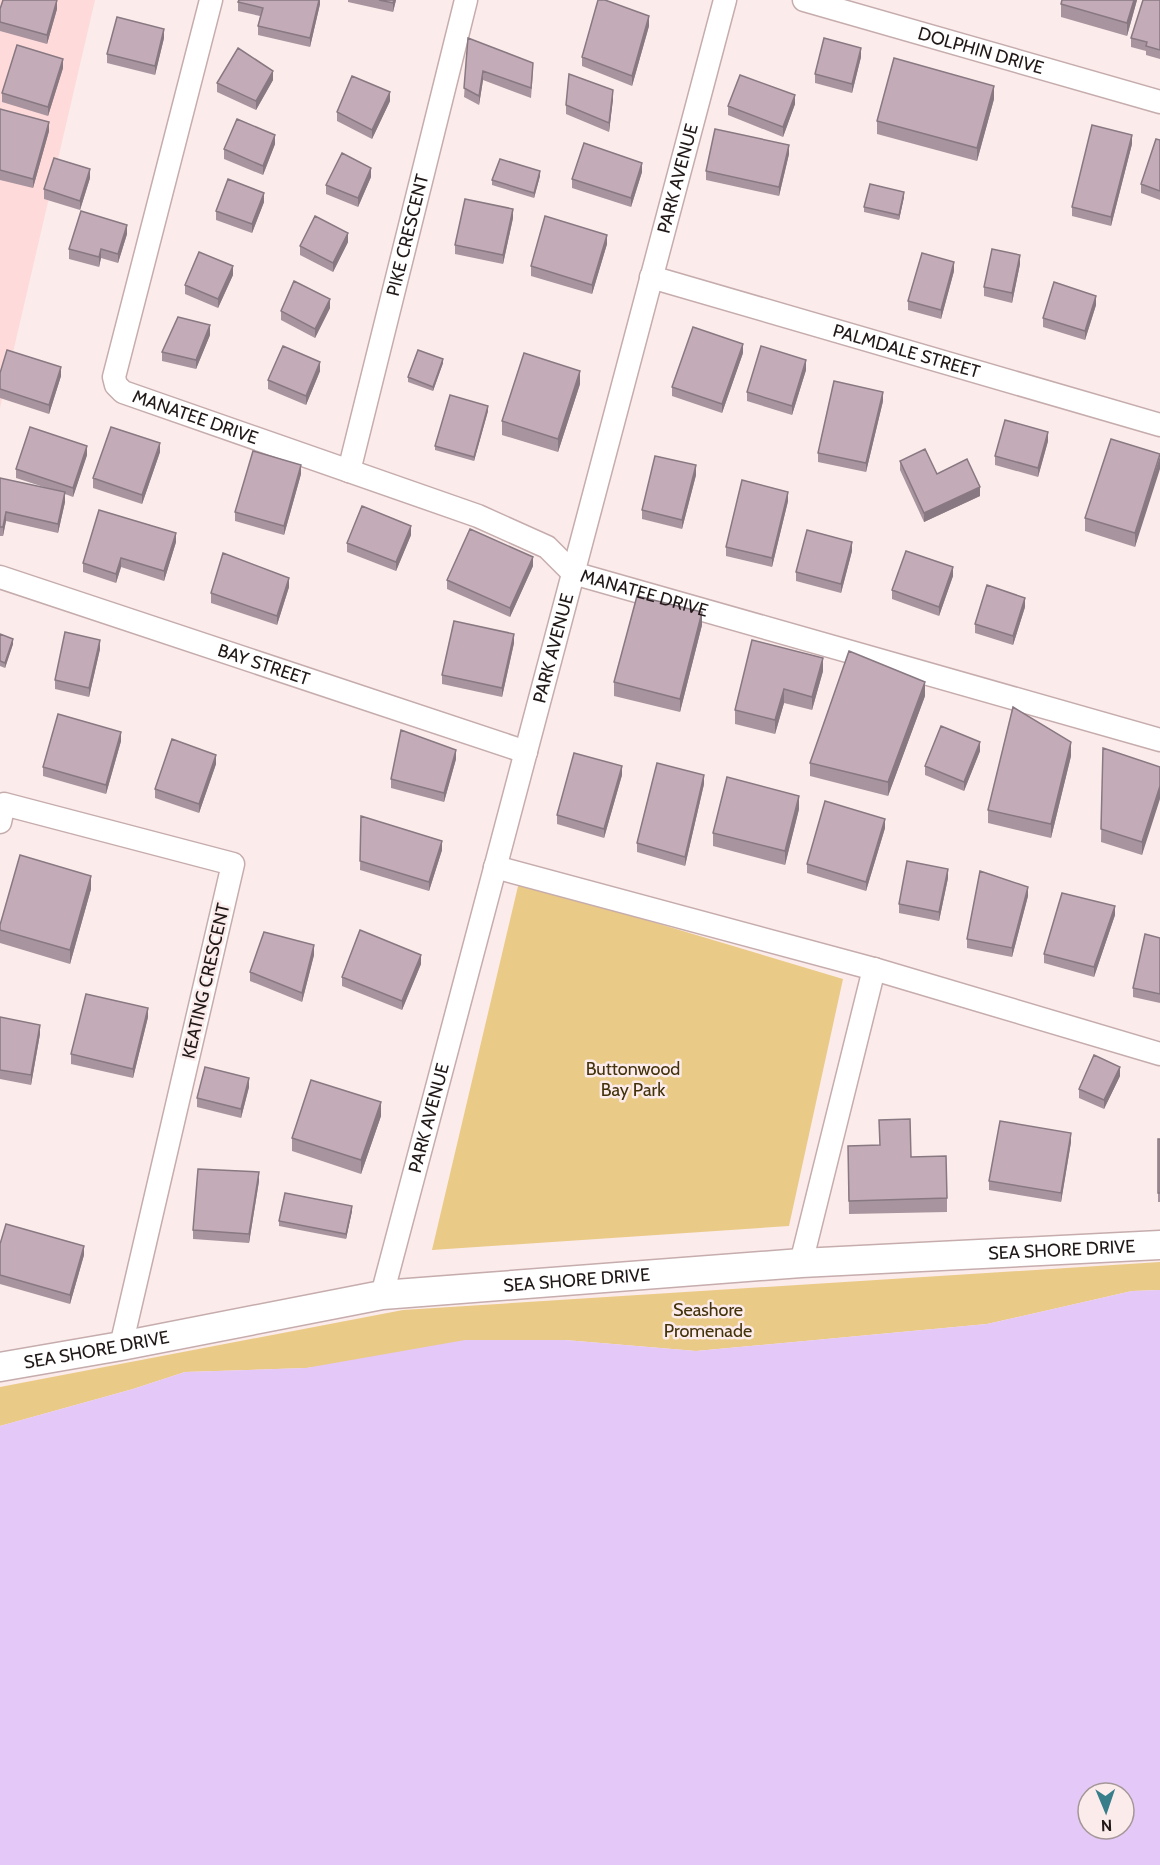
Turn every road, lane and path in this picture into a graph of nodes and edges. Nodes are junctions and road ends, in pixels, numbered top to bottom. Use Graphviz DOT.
graph roads {
  1 [pos="211,0"];
  2 [pos="466,0"];
  3 [pos="725,0"];
  4 [pos="804,0"];
  5 [pos="1160,102"];
  6 [pos="651,277"];
  7 [pos="1160,424"];
  8 [pos="349,471"];
  9 [pos="573,573"];
  10 [pos="0,577"];
  11 [pos="1160,740"];
  12 [pos="526,752"];
  13 [pos="0,822"];
  14 [pos="495,867"];
  15 [pos="874,969"];
  16 [pos="1160,1054"];
  17 [pos="1160,1245"];
  18 [pos="801,1263"];
  19 [pos="382,1295"];
  20 [pos="121,1346"];
  21 [pos="0,1367"];
  1 -- 8 [label="street, MANATEE DRIVE"];
  2 -- 8 [label="street, PIKE CRESCENT"];
  3 -- 6 [label="street, PARK AVENUE"];
  4 -- 5 [label="street, DOLPHIN DRIVE"];
  6 -- 7 [label="street, PALMDALE STREET"];
  6 -- 9 [label="street, PARK AVENUE"];
  8 -- 9 [label="street, MANATEE DRIVE"];
  9 -- 11 [label="street, MANATEE DRIVE"];
  9 -- 12 [label="street, PARK AVENUE"];
  10 -- 12 [label="street, BAY STREET"];
  12 -- 14 [label="street, PARK AVENUE"];
  13 -- 20 [label="street, KEATING CRESCENT"];
  14 -- 15 [label="street"];
  14 -- 19 [label="street, PARK AVENUE"];
  15 -- 16 [label="street"];
  15 -- 18 [label="street"];
  17 -- 18 [label="street, SEA SHORE DRIVE"];
  18 -- 19 [label="street, SEA SHORE DRIVE"];
  19 -- 20 [label="street, SEA SHORE DRIVE"];
  20 -- 21 [label="street, SEA SHORE DRIVE"];
}
